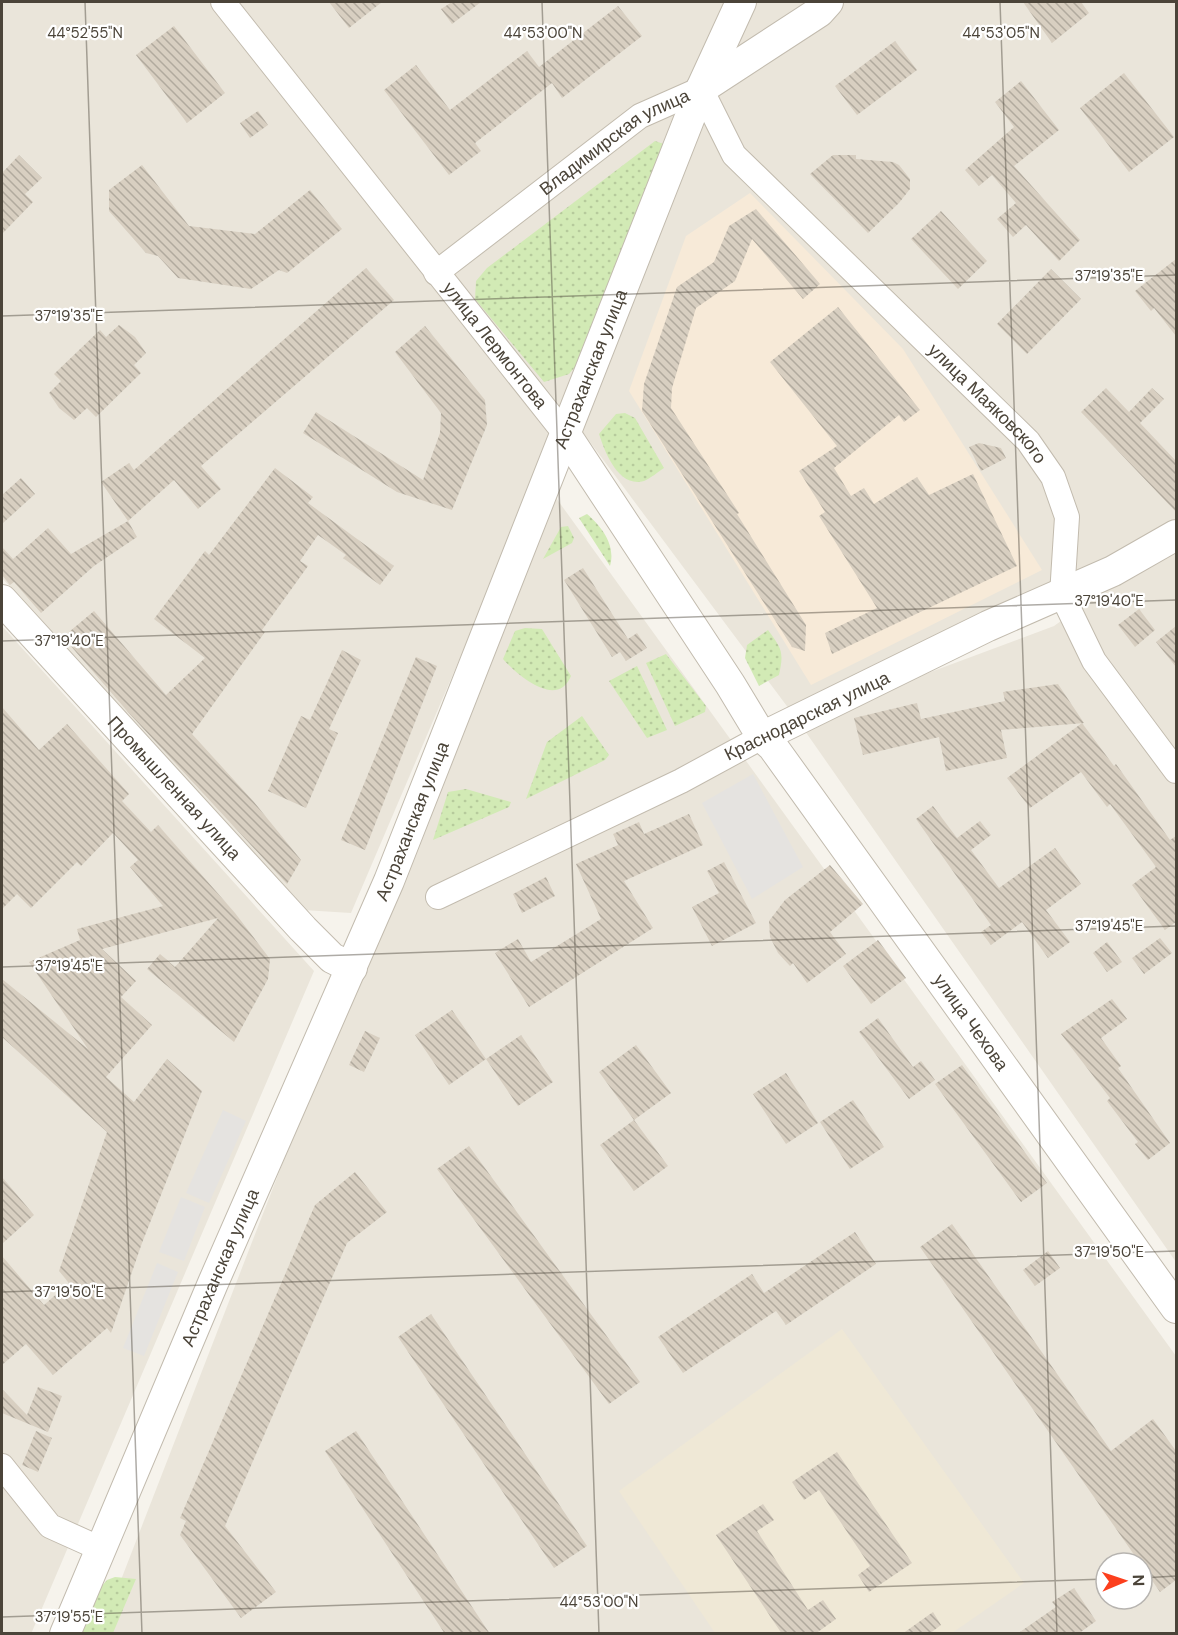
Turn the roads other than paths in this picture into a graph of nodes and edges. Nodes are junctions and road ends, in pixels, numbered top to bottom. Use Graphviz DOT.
graph roads {
  1 [pos="223,2"];
  2 [pos="741,2"];
  3 [pos="828,2"];
  4 [pos="700,88"];
  5 [pos="436,273"];
  6 [pos="566,435"];
  7 [pos="1176,535"];
  8 [pos="1062,595"];
  9 [pos="2,600"];
  10 [pos="762,737"];
  11 [pos="1176,771"];
  12 [pos="438,897"];
  13 [pos="352,968"];
  14 [pos="1176,1308"];
  15 [pos="2,1466"];
  16 [pos="101,1549"];
  17 [pos="65,1634"];
  1 -- 5 [label="street, улица Лермонтова"];
  2 -- 4 [label="street, Астраханская улица"];
  3 -- 4 [label="street, Владимирская улица"];
  4 -- 5 [label="street, Владимирская улица"];
  4 -- 6 [label="street, Астраханская улица"];
  4 -- 8 [label="street, улица Маяковского"];
  5 -- 6 [label="street, улица Лермонтова"];
  6 -- 10 [label="street, улица Лермонтова"];
  6 -- 13 [label="street, Астраханская улица"];
  7 -- 8 [label="street, Краснодарская улица"];
  8 -- 10 [label="street, Краснодарская улица"];
  8 -- 11 [label="street"];
  9 -- 13 [label="street, Промышленная улица"];
  10 -- 12 [label="street, Краснодарская улица"];
  10 -- 14 [label="street, улица Чехова"];
  13 -- 16 [label="street, Астраханская улица"];
  15 -- 16 [label="street"];
  16 -- 17 [label="street, Астраханская улица"];
}
